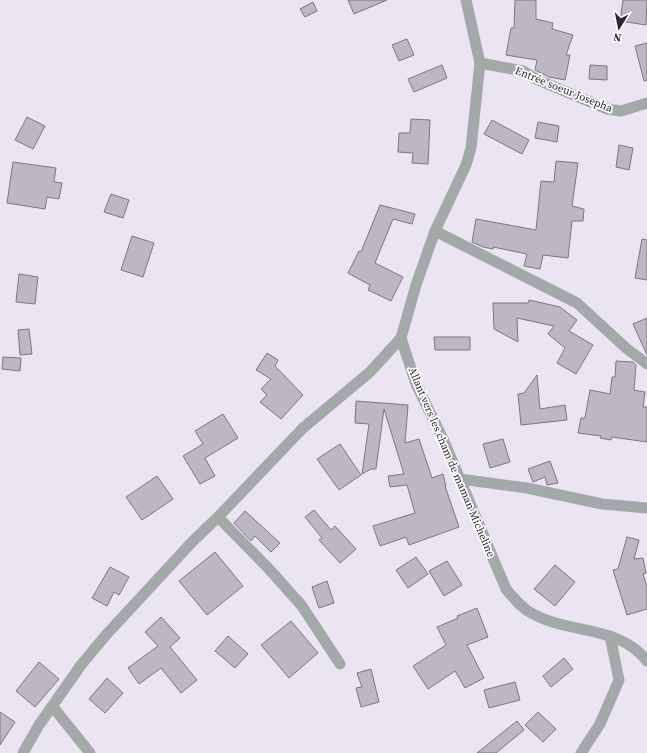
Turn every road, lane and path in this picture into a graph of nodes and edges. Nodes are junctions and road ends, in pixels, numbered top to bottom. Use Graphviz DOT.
graph roads {
  1 [pos="466,0"];
  2 [pos="480,63"];
  3 [pos="647,103"];
  4 [pos="435,232"];
  5 [pos="401,338"];
  6 [pos="647,364"];
  7 [pos="460,479"];
  8 [pos="647,508"];
  9 [pos="218,517"];
  10 [pos="610,636"];
  11 [pos="647,661"];
  12 [pos="340,664"];
  13 [pos="53,708"];
  14 [pos="23,753"];
  15 [pos="90,753"];
  16 [pos="582,753"];
  1 -- 2 [label="street"];
  2 -- 3 [label="street, Entrée soeur Josepha"];
  2 -- 4 [label="street"];
  4 -- 5 [label="street"];
  4 -- 6 [label="street"];
  5 -- 7 [label="street, Allant vers les cham de maman Micheline"];
  5 -- 9 [label="street"];
  7 -- 8 [label="street"];
  7 -- 10 [label="street, Allant vers les cham de maman Micheline"];
  9 -- 12 [label="street"];
  9 -- 13 [label="street"];
  10 -- 11 [label="street, Allant vers les cham de maman Micheline"];
  10 -- 16 [label="street"];
  13 -- 14 [label="street"];
  13 -- 15 [label="street"];
}
